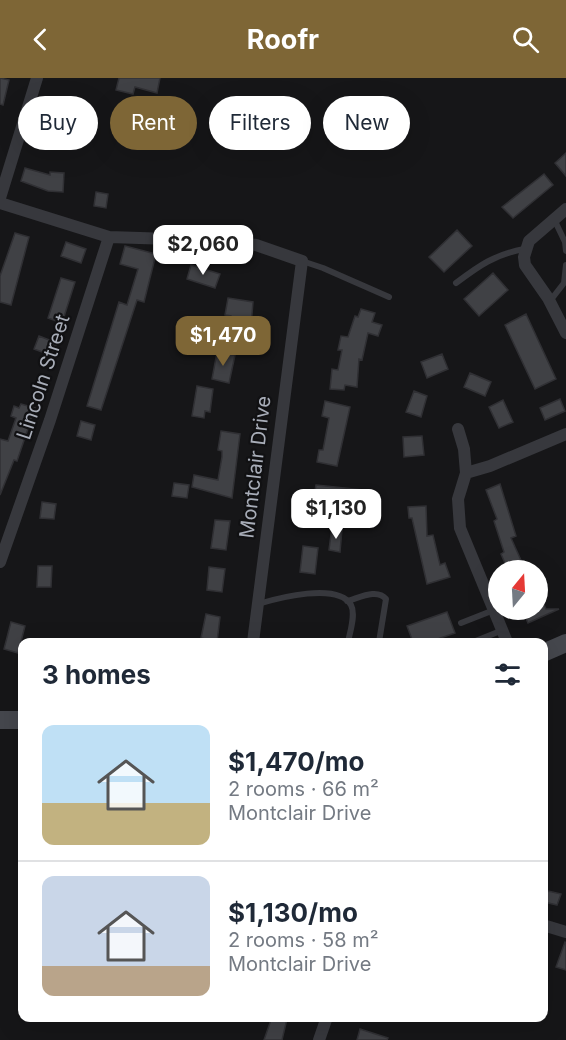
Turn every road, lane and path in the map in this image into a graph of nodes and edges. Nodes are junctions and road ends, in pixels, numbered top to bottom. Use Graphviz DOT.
graph roads {
  1 [pos="37,78"];
  2 [pos="0,198"];
  3 [pos="0,204"];
  4 [pos="566,209"];
  5 [pos="554,219"];
  6 [pos="109,237"];
  7 [pos="526,245"];
  8 [pos="566,251"];
  9 [pos="302,261"];
  10 [pos="566,265"];
  11 [pos="456,283"];
  12 [pos="389,297"];
  13 [pos="550,301"];
  14 [pos="566,333"];
  15 [pos="458,429"];
  16 [pos="566,434"];
  17 [pos="466,473"];
  18 [pos="4,533"];
  19 [pos="0,562"];
  20 [pos="488,596"];
  21 [pos="347,601"];
  22 [pos="258,604"];
  23 [pos="488,612"];
  24 [pos="498,620"];
  25 [pos="461,623"];
  26 [pos="505,636"];
  27 [pos="254,638"];
  28 [pos="349,638"];
  29 [pos="380,638"];
  30 [pos="566,643"];
  31 [pos="548,651"];
  32 [pos="0,720"];
  33 [pos="18,720"];
  34 [pos="548,927"];
  35 [pos="566,932"];
  36 [pos="325,1022"];
  37 [pos="319,1040"];
  1 -- 2 [label="street"];
  3 -- 6 [label="street"];
  4 -- 5 [label="street"];
  5 -- 7 [label="street"];
  5 -- 8 [label="lane"];
  6 -- 9 [label="street"];
  6 -- 18 [label="street, Lincoln Street"];
  7 -- 11 [label="lane"];
  7 -- 13 [label="street"];
  9 -- 12 [label="lane"];
  9 -- 22 [label="street, Montclair Drive"];
  10 -- 13 [label="lane"];
  13 -- 14 [label="street"];
  15 -- 17 [label="street"];
  16 -- 17 [label="street"];
  17 -- 20 [label="street"];
  18 -- 19 [label="street, Lincoln Street"];
  21 -- 22 [label="lane"];
  21 -- 28 [label="lane"];
  21 -- 29 [label="lane"];
  22 -- 27 [label="street, Montclair Drive"];
  23 -- 25 [label="lane"];
  24 -- 26 [label="street"];
  30 -- 31 [label="street"];
  32 -- 33 [label="street"];
  34 -- 35 [label="street"];
  36 -- 37 [label="street"];
}
